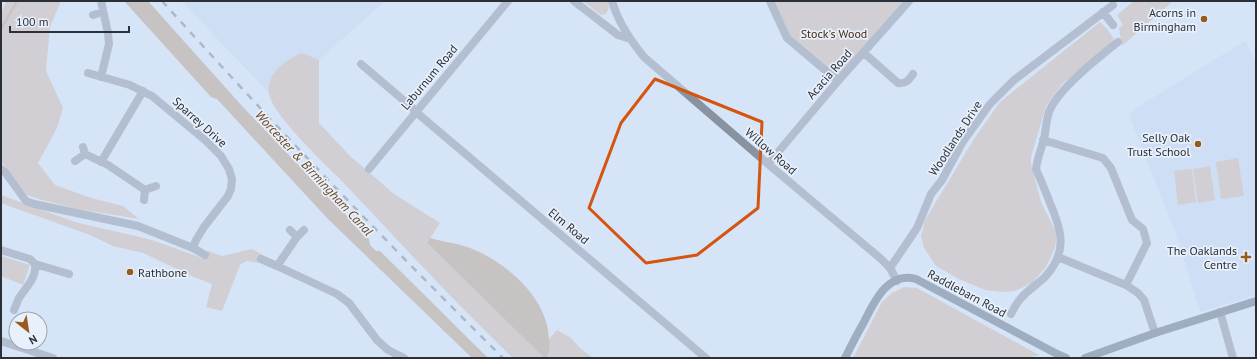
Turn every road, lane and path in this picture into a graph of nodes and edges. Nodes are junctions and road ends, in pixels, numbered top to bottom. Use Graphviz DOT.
graph roads {
  1 [pos="101,1"];
  2 [pos="508,1"];
  3 [pos="574,1"];
  4 [pos="770,1"];
  5 [pos="909,1"];
  6 [pos="613,4"];
  7 [pos="1113,4"];
  8 [pos="103,12"];
  9 [pos="1103,12"];
  10 [pos="93,15"];
  11 [pos="1113,25"];
  12 [pos="630,39"];
  13 [pos="1118,42"];
  14 [pos="864,53"];
  15 [pos="361,64"];
  16 [pos="88,73"];
  17 [pos="913,73"];
  18 [pos="101,77"];
  19 [pos="838,81"];
  20 [pos="143,92"];
  21 [pos="416,111"];
  22 [pos="1043,140"];
  23 [pos="75,161"];
  24 [pos="101,162"];
  25 [pos="768,164"];
  26 [pos="1,169"];
  27 [pos="369,169"];
  28 [pos="156,186"];
  29 [pos="146,190"];
  30 [pos="144,200"];
  31 [pos="290,230"];
  32 [pos="304,230"];
  33 [pos="297,237"];
  34 [pos="193,248"];
  35 [pos="1,250"];
  36 [pos="205,255"];
  37 [pos="1058,257"];
  38 [pos="261,260"];
  39 [pos="35,264"];
  40 [pos="277,266"];
  41 [pos="890,268"];
  42 [pos="69,274"];
  43 [pos="897,280"];
  44 [pos="1126,285"];
  45 [pos="1256,301"];
  46 [pos="14,310"];
  47 [pos="1220,312"];
  48 [pos="1011,314"];
  49 [pos="1155,333"];
  50 [pos="1,341"];
  51 [pos="53,358"];
  52 [pos="404,358"];
  53 [pos="706,358"];
  54 [pos="844,358"];
  55 [pos="1066,358"];
  56 [pos="1085,358"];
  57 [pos="1233,358"];
  1 -- 8 [label="street"];
  2 -- 21 [label="street, Laburnum Road"];
  3 -- 12 [label="street, Willow Road"];
  4 -- 19 [label="street"];
  5 -- 14 [label="street, Acacia Road"];
  6 -- 12 [label="street, Willow Road"];
  7 -- 9 [label="street, Woodlands Drive"];
  8 -- 10 [label="street"];
  8 -- 18 [label="street"];
  9 -- 11 [label="street"];
  9 -- 41 [label="street, Woodlands Drive"];
  12 -- 25 [label="street, Willow Road"];
  13 -- 22 [label="street"];
  14 -- 17 [label="street"];
  14 -- 19 [label="street, Acacia Road"];
  15 -- 21 [label="street, Elm Road"];
  16 -- 18 [label="street, Sparrey Drive"];
  18 -- 20 [label="street, Sparrey Drive"];
  19 -- 25 [label="street, Acacia Road"];
  20 -- 24 [label="street"];
  20 -- 34 [label="street, Sparrey Drive"];
  21 -- 27 [label="street, Laburnum Road"];
  21 -- 53 [label="street, Elm Road"];
  22 -- 37 [label="street"];
  22 -- 44 [label="street"];
  23 -- 24 [label="street"];
  24 -- 29 [label="street"];
  25 -- 41 [label="street, Willow Road"];
  26 -- 34 [label="street"];
  28 -- 29 [label="street"];
  29 -- 30 [label="street"];
  31 -- 33 [label="street"];
  32 -- 33 [label="street"];
  33 -- 40 [label="street"];
  34 -- 36 [label="street"];
  35 -- 39 [label="street"];
  37 -- 44 [label="street"];
  37 -- 48 [label="street"];
  38 -- 40 [label="street"];
  39 -- 42 [label="street"];
  39 -- 46 [label="street"];
  40 -- 52 [label="street"];
  41 -- 43 [label="street, Willow Road"];
  43 -- 54 [label="street"];
  43 -- 55 [label="street, Raddlebarn Road"];
  44 -- 49 [label="street"];
  45 -- 47 [label="street"];
  47 -- 49 [label="street"];
  47 -- 57 [label="street"];
  49 -- 56 [label="street"];
  50 -- 51 [label="street"];
}
